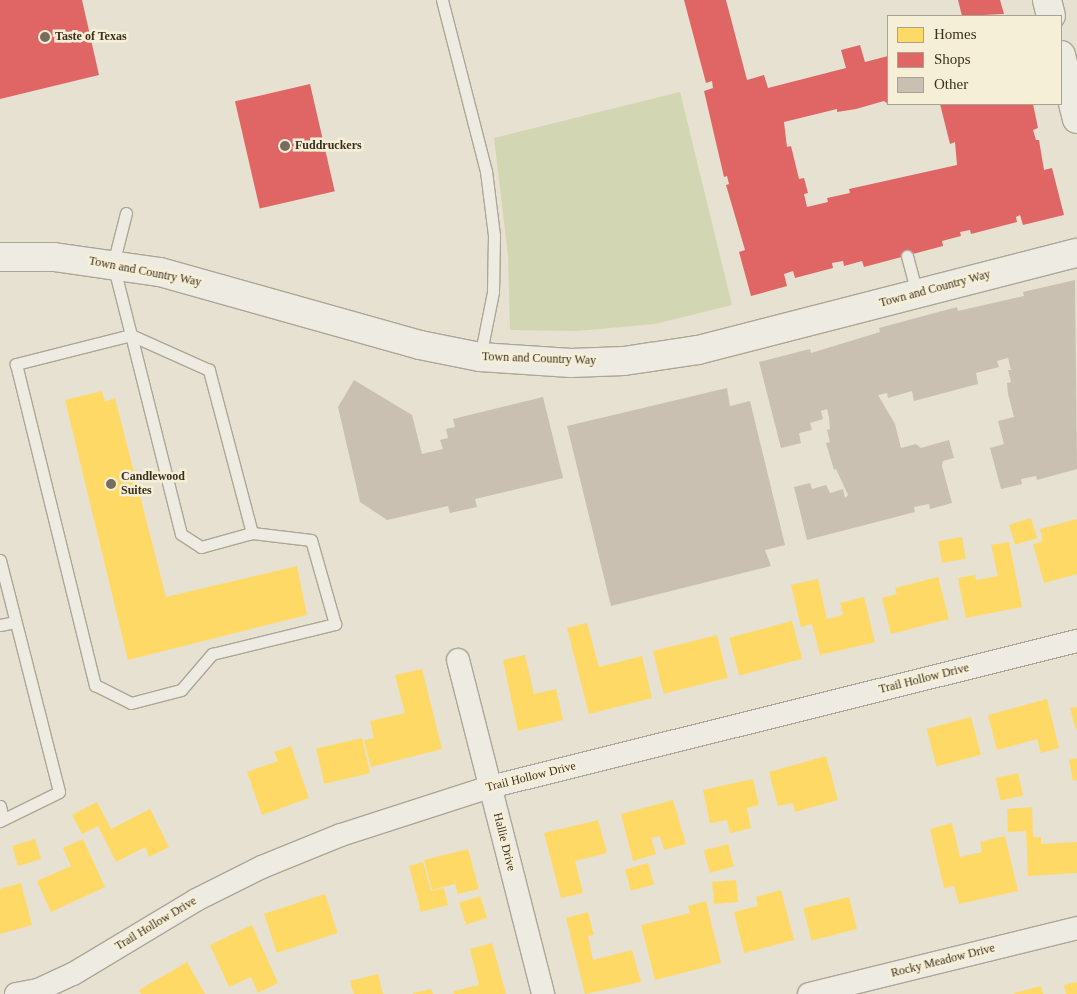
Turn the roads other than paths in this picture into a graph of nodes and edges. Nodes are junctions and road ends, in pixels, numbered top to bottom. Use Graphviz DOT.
graph roads {
  1 [pos="442,0"];
  2 [pos="1047,0"];
  3 [pos="1051,15"];
  4 [pos="1062,59"];
  5 [pos="1077,119"];
  6 [pos="126,213"];
  7 [pos="1077,253"];
  8 [pos="907,256"];
  9 [pos="0,257"];
  10 [pos="113,264"];
  11 [pos="917,294"];
  12 [pos="131,335"];
  13 [pos="480,357"];
  14 [pos="252,533"];
  15 [pos="0,560"];
  16 [pos="15,622"];
  17 [pos="0,625"];
  18 [pos="1077,641"];
  19 [pos="458,660"];
  20 [pos="490,787"];
  21 [pos="0,806"];
  22 [pos="2,820"];
  23 [pos="1077,928"];
  24 [pos="16,994"];
  25 [pos="543,994"];
  26 [pos="809,994"];
  1 -- 13 [label="lane"];
  2 -- 3 [label="street"];
  4 -- 5 [label="street"];
  6 -- 10 [label="lane"];
  7 -- 11 [label="street, Town and Country Way"];
  8 -- 11 [label="lane"];
  9 -- 10 [label="street, Town and Country Way"];
  10 -- 12 [label="lane"];
  10 -- 13 [label="street, Town and Country Way"];
  11 -- 13 [label="street, Town and Country Way"];
  12 -- 14 [label="lane"];
  12 -- 14 [label="lane"];
  12 -- 14 [label="lane"];
  15 -- 16 [label="lane"];
  16 -- 17 [label="lane"];
  16 -- 22 [label="lane"];
  18 -- 20 [label="street, Trail Hollow Drive"];
  19 -- 20 [label="street, Hallie Drive"];
  20 -- 24 [label="street, Trail Hollow Drive"];
  20 -- 25 [label="street, Hallie Drive"];
  21 -- 22 [label="lane"];
  23 -- 26 [label="street, Rocky Meadow Drive"];
}
